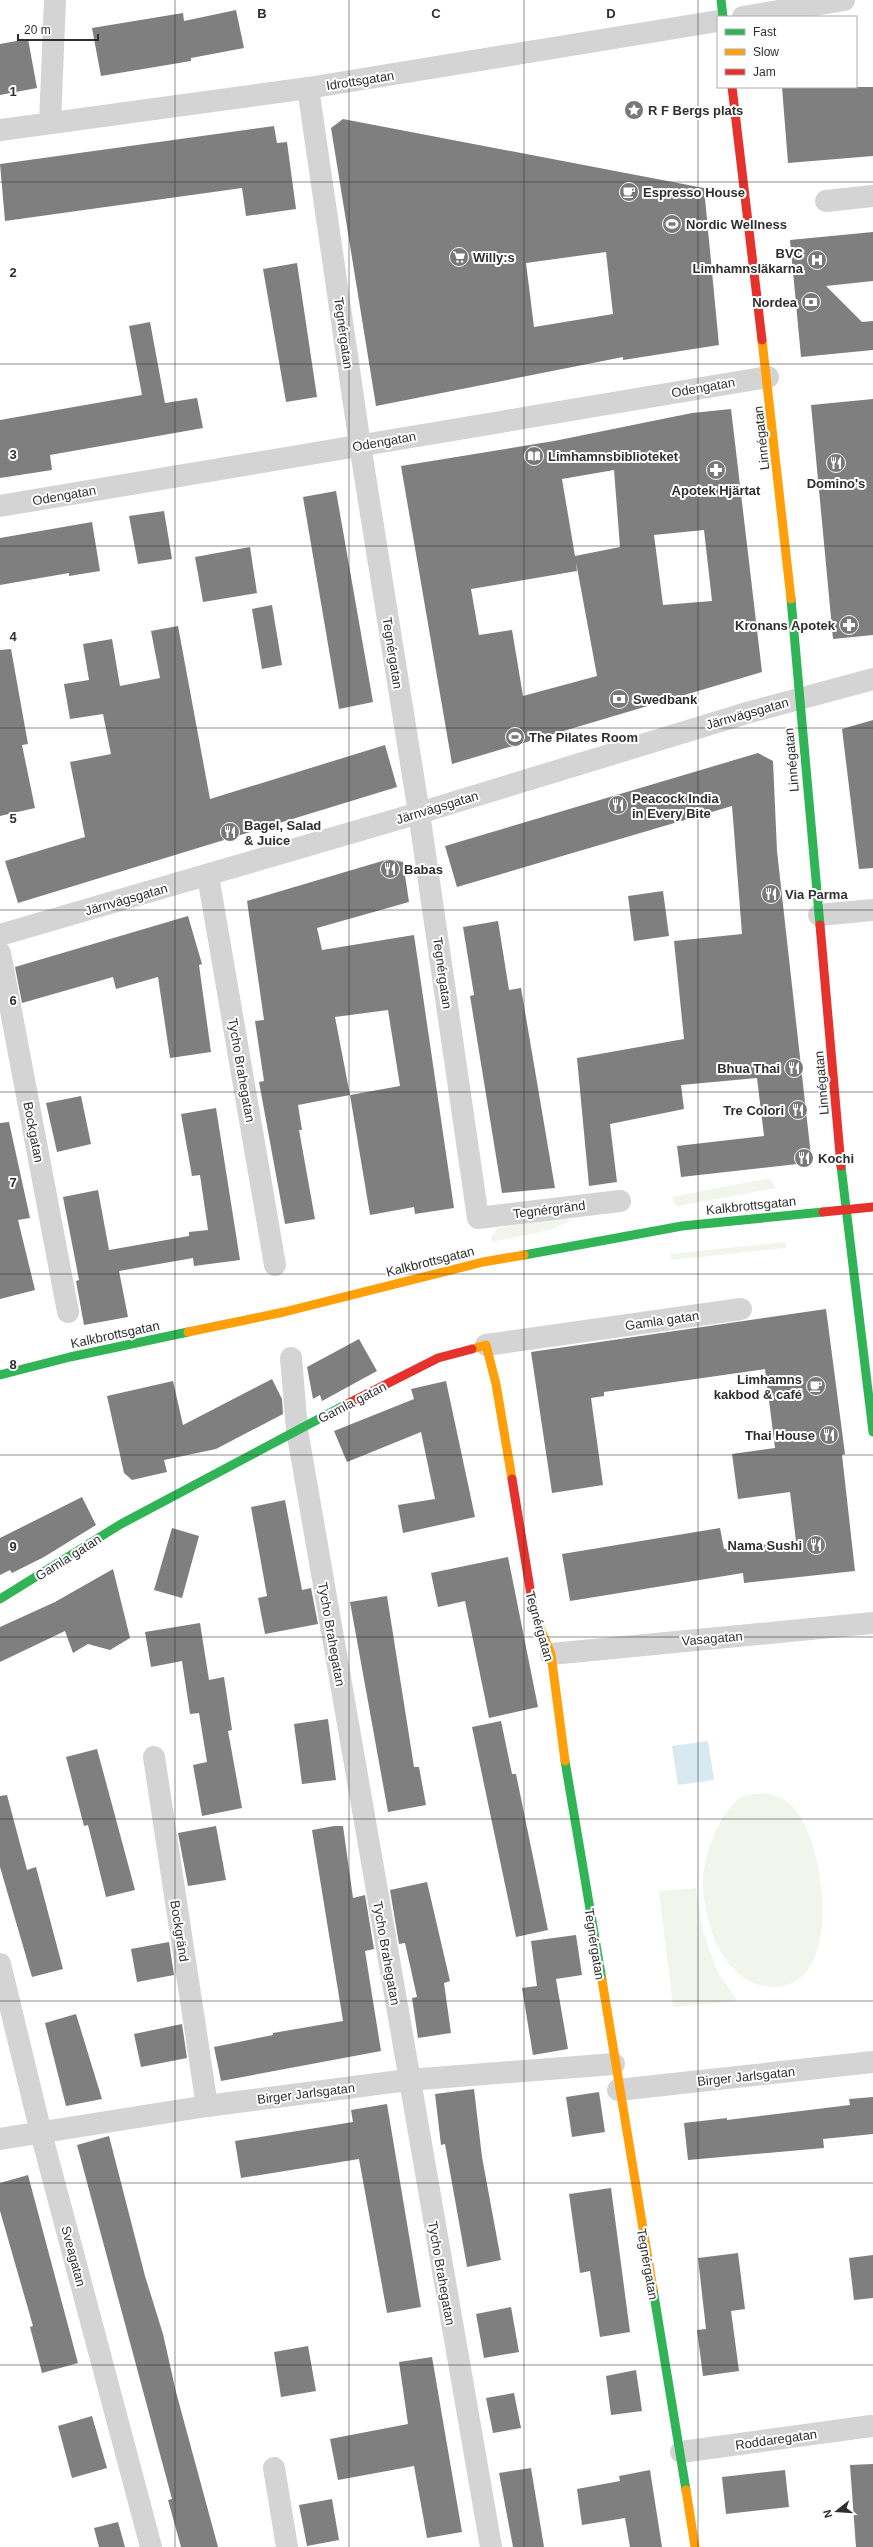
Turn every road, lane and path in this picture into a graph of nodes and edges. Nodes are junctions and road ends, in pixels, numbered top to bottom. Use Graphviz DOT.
graph roads {
  1 [pos="55,0"];
  2 [pos="722,0"];
  3 [pos="844,0"];
  4 [pos="723,16"];
  5 [pos="749,16"];
  6 [pos="717,21"];
  7 [pos="308,88"];
  8 [pos="732,88"];
  9 [pos="50,123"];
  10 [pos="0,130"];
  11 [pos="873,196"];
  12 [pos="826,201"];
  13 [pos="768,377"];
  14 [pos="360,445"];
  15 [pos="0,506"];
  16 [pos="873,679"];
  17 [pos="799,698"];
  18 [pos="419,813"];
  19 [pos="208,876"];
  20 [pos="873,910"];
  21 [pos="819,915"];
  22 [pos="0,935"];
  23 [pos="0,953"];
  24 [pos="620,1201"];
  25 [pos="873,1207"];
  26 [pos="848,1209"];
  27 [pos="478,1218"];
  28 [pos="276,1265"];
  29 [pos="741,1309"];
  30 [pos="68,1312"];
  31 [pos="486,1345"];
  32 [pos="291,1358"];
  33 [pos="0,1375"];
  34 [pos="297,1430"];
  35 [pos="873,1432"];
  36 [pos="0,1599"];
  37 [pos="873,1623"];
  38 [pos="551,1654"];
  39 [pos="154,1757"];
  40 [pos="0,1964"];
  41 [pos="873,2062"];
  42 [pos="614,2064"];
  43 [pos="408,2080"];
  44 [pos="618,2090"];
  45 [pos="207,2106"];
  46 [pos="41,2133"];
  47 [pos="0,2139"];
  48 [pos="871,2426"];
  49 [pos="681,2452"];
  50 [pos="274,2468"];
  51 [pos="151,2547"];
  52 [pos="287,2547"];
  53 [pos="491,2547"];
  54 [pos="696,2547"];
  1 -- 9 [label="street"];
  2 -- 4 [label="street"];
  3 -- 5 [label="street"];
  6 -- 7 [label="street, Idrottsgatan"];
  7 -- 9 [label="street, Idrottsgatan"];
  7 -- 14 [label="street, Tegnérgatan"];
  8 -- 13 [label="street, Linnégatan"];
  9 -- 10 [label="street, Idrottsgatan"];
  11 -- 12 [label="street"];
  13 -- 14 [label="street, Odengatan"];
  13 -- 17 [label="street, Linnégatan"];
  14 -- 15 [label="street, Odengatan"];
  14 -- 18 [label="street, Tegnérgatan"];
  16 -- 17 [label="street, Järnvägsgatan"];
  17 -- 18 [label="street, Järnvägsgatan"];
  17 -- 21 [label="street, Linnégatan"];
  18 -- 19 [label="street, Järnvägsgatan"];
  18 -- 27 [label="street, Tegnérgatan"];
  19 -- 22 [label="street, Järnvägsgatan"];
  19 -- 28 [label="street, Tycho Brahegatan"];
  20 -- 21 [label="street"];
  21 -- 26 [label="street, Linnégatan"];
  23 -- 30 [label="street, Bockgatan"];
  24 -- 27 [label="street, Tegnérgränd"];
  25 -- 26 [label="street, Kalkbrottsgatan"];
  26 -- 33 [label="street, Kalkbrottsgatan"];
  26 -- 35 [label="street, Linnégatan"];
  29 -- 31 [label="street, Gamla gatan"];
  31 -- 34 [label="street, Gamla gatan"];
  31 -- 38 [label="street, Tegnérgatan"];
  32 -- 34 [label="street, Tycho Brahegatan"];
  34 -- 36 [label="street, Gamla gatan"];
  34 -- 43 [label="street, Tycho Brahegatan"];
  37 -- 38 [label="street, Vasagatan"];
  38 -- 42 [label="street, Tegnérgatan"];
  39 -- 45 [label="street, Bockgränd"];
  40 -- 46 [label="street, Sveagatan"];
  41 -- 44 [label="street, Birger Jarlsgatan"];
  42 -- 43 [label="street, Birger Jarlsgatan"];
  42 -- 44 [label="street, Tegnérgatan"];
  43 -- 45 [label="street, Birger Jarlsgatan"];
  43 -- 53 [label="street, Tycho Brahegatan"];
  44 -- 49 [label="street, Tegnérgatan"];
  45 -- 46 [label="street, Birger Jarlsgatan"];
  46 -- 47 [label="street, Birger Jarlsgatan"];
  46 -- 51 [label="street, Sveagatan"];
  48 -- 49 [label="street, Roddaregatan"];
  49 -- 54 [label="street, Tegnérgatan"];
  50 -- 52 [label="street"];
}
